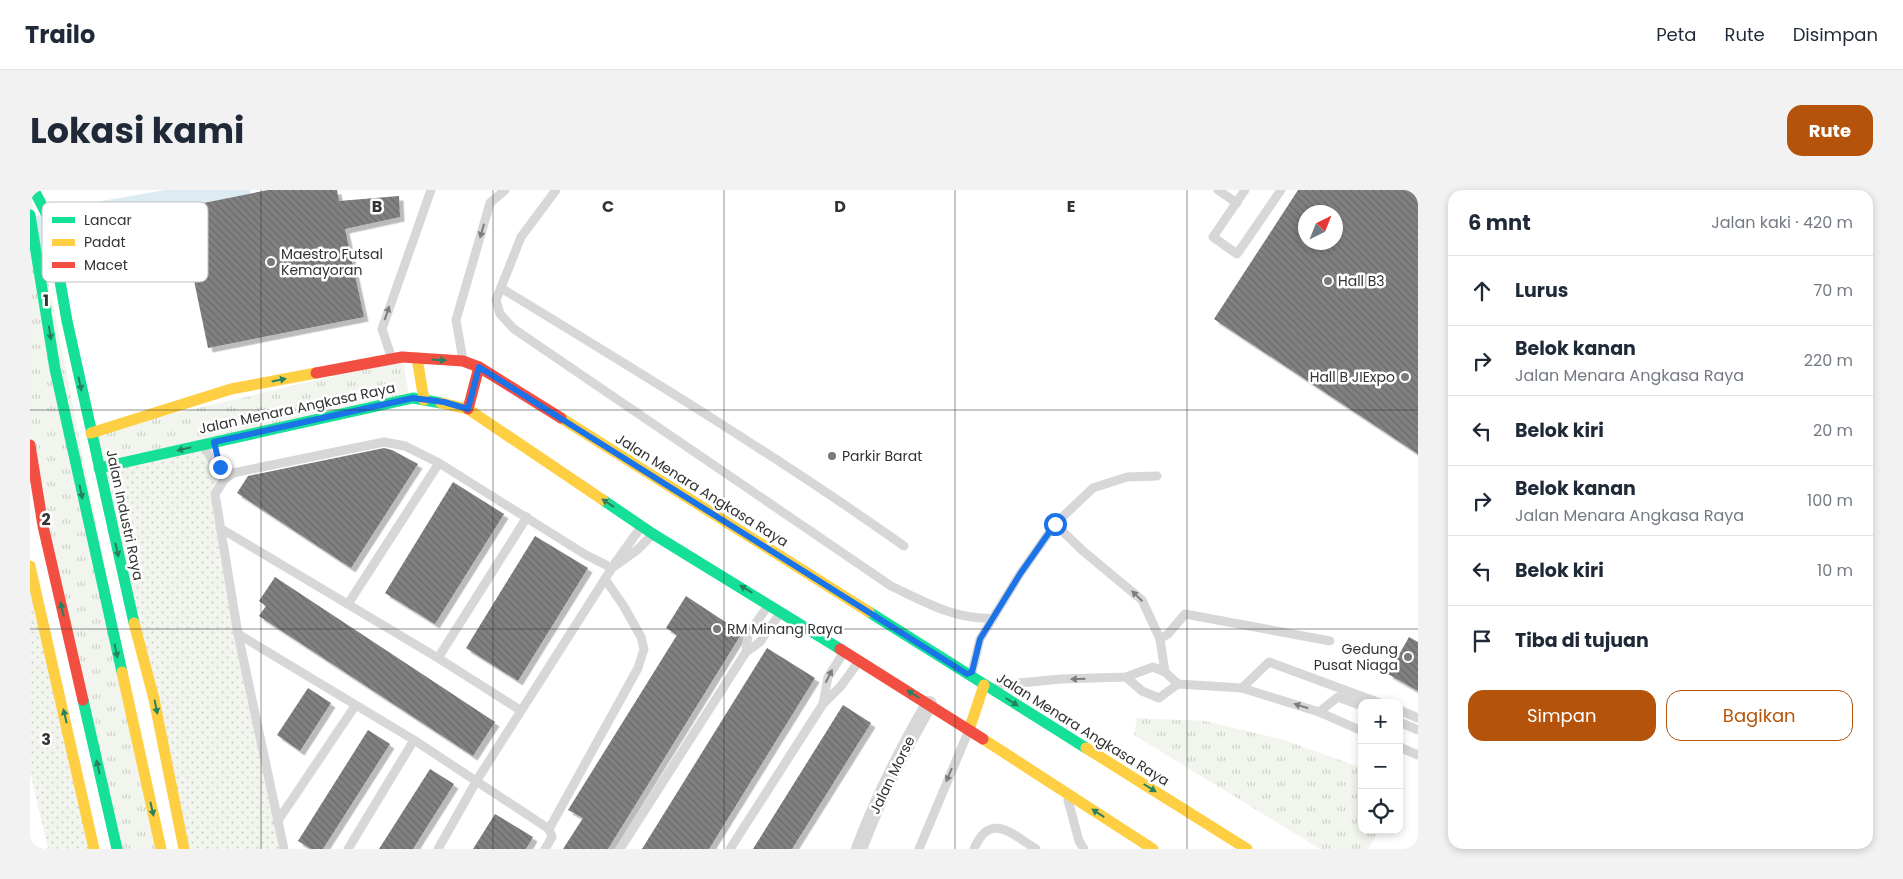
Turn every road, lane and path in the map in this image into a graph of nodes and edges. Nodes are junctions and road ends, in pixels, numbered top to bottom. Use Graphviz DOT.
graph roads {
  1 [pos="34,190"];
  2 [pos="431,190"];
  3 [pos="505,190"];
  4 [pos="556,190"];
  5 [pos="1218,190"];
  6 [pos="1245,190"];
  7 [pos="1281,190"];
  8 [pos="1237,202"];
  9 [pos="42,205"];
  10 [pos="30,215"];
  11 [pos="30,221"];
  12 [pos="60,282"];
  13 [pos="501,288"];
  14 [pos="417,358"];
  15 [pos="392,359"];
  16 [pos="463,362"];
  17 [pos="479,367"];
  18 [pos="424,400"];
  19 [pos="468,409"];
  20 [pos="91,433"];
  21 [pos="209,443"];
  22 [pos="30,445"];
  23 [pos="439,463"];
  24 [pos="99,468"];
  25 [pos="1157,476"];
  26 [pos="224,480"];
  27 [pos="30,512"];
  28 [pos="526,517"];
  29 [pos="1055,524"];
  30 [pos="43,526"];
  31 [pos="642,526"];
  32 [pos="220,528"];
  33 [pos="653,534"];
  34 [pos="904,546"];
  35 [pos="30,566"];
  36 [pos="612,568"];
  37 [pos="605,578"];
  38 [pos="128,601"];
  39 [pos="770,603"];
  40 [pos="348,604"];
  41 [pos="106,608"];
  42 [pos="782,611"];
  43 [pos="994,618"];
  44 [pos="238,634"];
  45 [pos="1160,639"];
  46 [pos="1330,642"];
  47 [pos="844,651"];
  48 [pos="746,652"];
  49 [pos="438,658"];
  50 [pos="859,660"];
  51 [pos="1164,672"];
  52 [pos="967,674"];
  53 [pos="1126,677"];
  54 [pos="1178,684"];
  55 [pos="984,685"];
  56 [pos="1242,688"];
  57 [pos="1369,699"];
  58 [pos="823,704"];
  59 [pos="929,704"];
  60 [pos="1358,705"];
  61 [pos="355,706"];
  62 [pos="520,710"];
  63 [pos="1319,712"];
  64 [pos="1403,712"];
  65 [pos="1418,718"];
  66 [pos="1403,724"];
  67 [pos="1358,729"];
  68 [pos="969,730"];
  69 [pos="1418,730"];
  70 [pos="414,740"];
  71 [pos="1403,749"];
  72 [pos="1418,755"];
  73 [pos="477,780"];
  74 [pos="1066,793"];
  75 [pos="277,822"];
  76 [pos="549,829"];
  77 [pos="94,849"];
  78 [pos="117,849"];
  79 [pos="161,849"];
  80 [pos="184,849"];
  81 [pos="284,849"];
  82 [pos="348,849"];
  83 [pos="438,849"];
  84 [pos="545,849"];
  85 [pos="620,849"];
  86 [pos="730,849"];
  87 [pos="859,849"];
  88 [pos="919,849"];
  89 [pos="974,849"];
  90 [pos="1036,849"];
  91 [pos="1084,849"];
  92 [pos="1153,849"];
  93 [pos="1247,849"];
  1 -- 9 [label="street, Jalan Industri Raya, one-way"];
  15 -- 2 [label="lane, one-way"];
  3 -- 16 [label="lane, one-way"];
  4 -- 13 [label="lane"];
  5 -- 8 [label="lane"];
  6 -- 8 [label="lane"];
  7 -- 8 [label="lane"];
  10 -- 11 [label="street"];
  11 -- 41 [label="street, one-way"];
  12 -- 20 [label="street, Jalan Industri Raya, one-way"];
  13 -- 34 [label="lane"];
  13 -- 43 [label="lane"];
  14 -- 15 [label="street, Jalan Menara Angkasa Raya"];
  14 -- 16 [label="street, Jalan Menara Angkasa Raya, one-way"];
  14 -- 18 [label="street"];
  20 -- 15 [label="street, Jalan Menara Angkasa Raya, one-way"];
  16 -- 17 [label="street, Jalan Menara Angkasa Raya"];
  17 -- 19 [label="street"];
  17 -- 52 [label="street, Jalan Menara Angkasa Raya"];
  18 -- 19 [label="street, Jalan Menara Angkasa Raya"];
  18 -- 21 [label="street, Jalan Menara Angkasa Raya"];
  31 -- 19 [label="street, Jalan Menara Angkasa Raya, one-way"];
  20 -- 24 [label="street, Jalan Industri Raya"];
  21 -- 24 [label="street, Jalan Menara Angkasa Raya, one-way"];
  21 -- 26 [label="lane"];
  22 -- 30 [label="street"];
  23 -- 26 [label="lane"];
  23 -- 28 [label="lane"];
  23 -- 40 [label="lane"];
  24 -- 38 [label="street, Jalan Industri Raya, one-way"];
  25 -- 29 [label="lane"];
  26 -- 32 [label="lane"];
  27 -- 30 [label="street"];
  28 -- 36 [label="lane"];
  28 -- 49 [label="lane"];
  29 -- 43 [label="lane"];
  45 -- 29 [label="lane, one-way"];
  78 -- 30 [label="street, one-way"];
  31 -- 33 [label="street, Jalan Menara Angkasa Raya"];
  31 -- 36 [label="lane"];
  32 -- 40 [label="lane"];
  32 -- 44 [label="lane"];
  33 -- 36 [label="lane"];
  39 -- 33 [label="street, Jalan Menara Angkasa Raya, one-way"];
  77 -- 35 [label="street, one-way"];
  36 -- 37 [label="lane"];
  37 -- 62 [label="lane"];
  37 -- 76 [label="lane"];
  38 -- 41 [label="street"];
  38 -- 80 [label="street, Jalan Industri Raya, one-way"];
  39 -- 42 [label="street, Jalan Menara Angkasa Raya"];
  39 -- 48 [label="lane"];
  40 -- 49 [label="lane"];
  41 -- 79 [label="street, one-way"];
  42 -- 47 [label="street, Jalan Menara Angkasa Raya"];
  42 -- 48 [label="lane"];
  43 -- 52 [label="lane"];
  44 -- 61 [label="lane"];
  44 -- 75 [label="lane"];
  45 -- 46 [label="lane"];
  45 -- 51 [label="lane"];
  47 -- 50 [label="street, Jalan Menara Angkasa Raya"];
  58 -- 47 [label="lane, one-way"];
  48 -- 85 [label="lane"];
  49 -- 62 [label="lane"];
  50 -- 58 [label="lane"];
  59 -- 50 [label="street, Jalan Menara Angkasa Raya, one-way"];
  51 -- 53 [label="lane"];
  51 -- 54 [label="lane"];
  52 -- 55 [label="street, Jalan Menara Angkasa Raya"];
  53 -- 54 [label="lane"];
  53 -- 55 [label="lane, one-way"];
  54 -- 56 [label="lane"];
  55 -- 68 [label="street"];
  55 -- 93 [label="street, Jalan Menara Angkasa Raya, one-way"];
  56 -- 57 [label="lane"];
  63 -- 56 [label="lane, one-way"];
  58 -- 86 [label="lane"];
  59 -- 68 [label="street, Jalan Menara Angkasa Raya"];
  59 -- 87 [label="street, Jalan Morse"];
  60 -- 63 [label="lane"];
  61 -- 70 [label="lane"];
  61 -- 75 [label="lane"];
  62 -- 73 [label="lane"];
  63 -- 67 [label="lane"];
  64 -- 65 [label="lane"];
  66 -- 69 [label="lane"];
  68 -- 74 [label="street, Jalan Menara Angkasa Raya"];
  68 -- 88 [label="lane, one-way"];
  70 -- 73 [label="lane"];
  70 -- 82 [label="lane"];
  71 -- 72 [label="lane"];
  73 -- 76 [label="lane"];
  73 -- 83 [label="lane"];
  74 -- 91 [label="lane"];
  92 -- 74 [label="street, Jalan Menara Angkasa Raya, one-way"];
  75 -- 81 [label="lane"];
  76 -- 84 [label="lane"];
  89 -- 90 [label="lane"];
}
